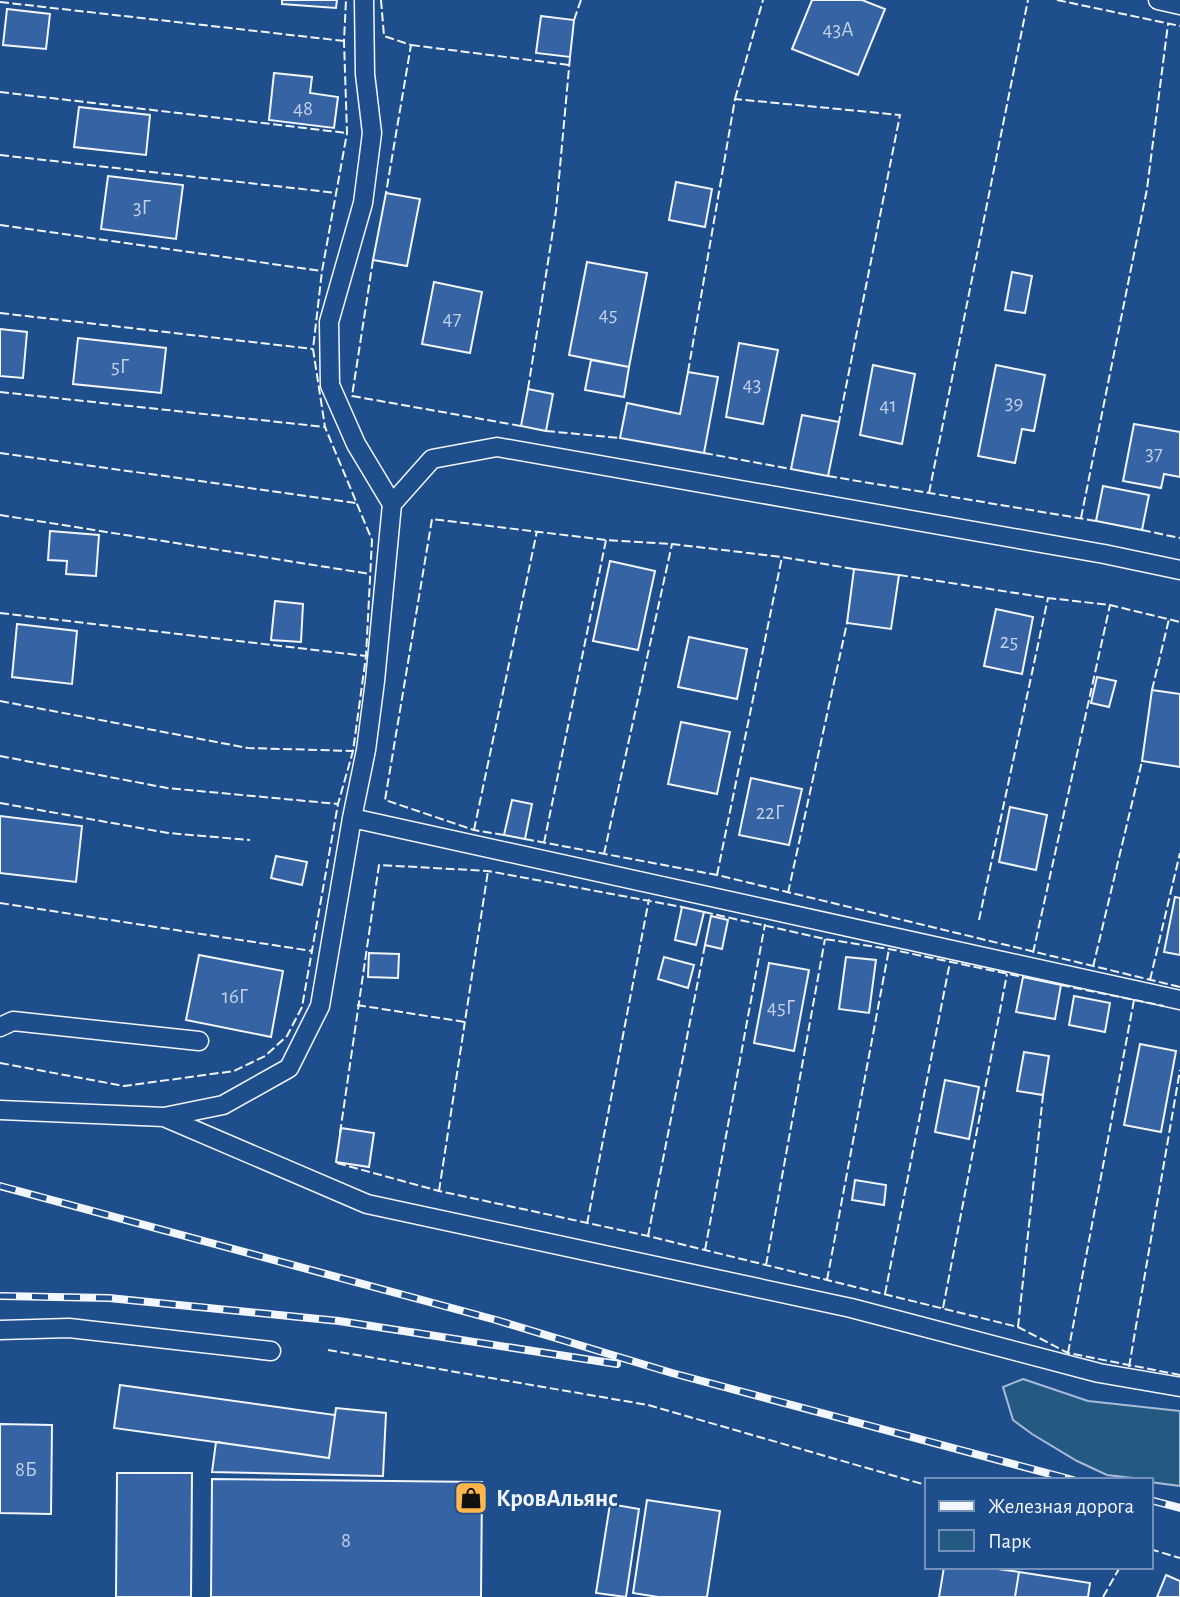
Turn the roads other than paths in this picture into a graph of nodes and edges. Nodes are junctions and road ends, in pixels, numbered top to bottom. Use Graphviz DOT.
graph roads {
  1 [pos="364,0"];
  2 [pos="1158,0"];
  3 [pos="1180,5"];
  4 [pos="392,504"];
  5 [pos="1180,570"];
  6 [pos="352,818"];
  7 [pos="1180,1000"];
  8 [pos="0,1027"];
  9 [pos="199,1041"];
  10 [pos="0,1110"];
  11 [pos="164,1117"];
  12 [pos="0,1330"];
  13 [pos="271,1351"];
  14 [pos="1180,1387"];
  1 -- 4 [label="lane"];
  2 -- 3 [label="lane"];
  4 -- 5 [label="lane"];
  4 -- 6 [label="lane"];
  6 -- 7 [label="lane"];
  6 -- 11 [label="lane"];
  8 -- 9 [label="lane"];
  10 -- 11 [label="lane"];
  11 -- 14 [label="lane"];
  12 -- 13 [label="lane"];
}
